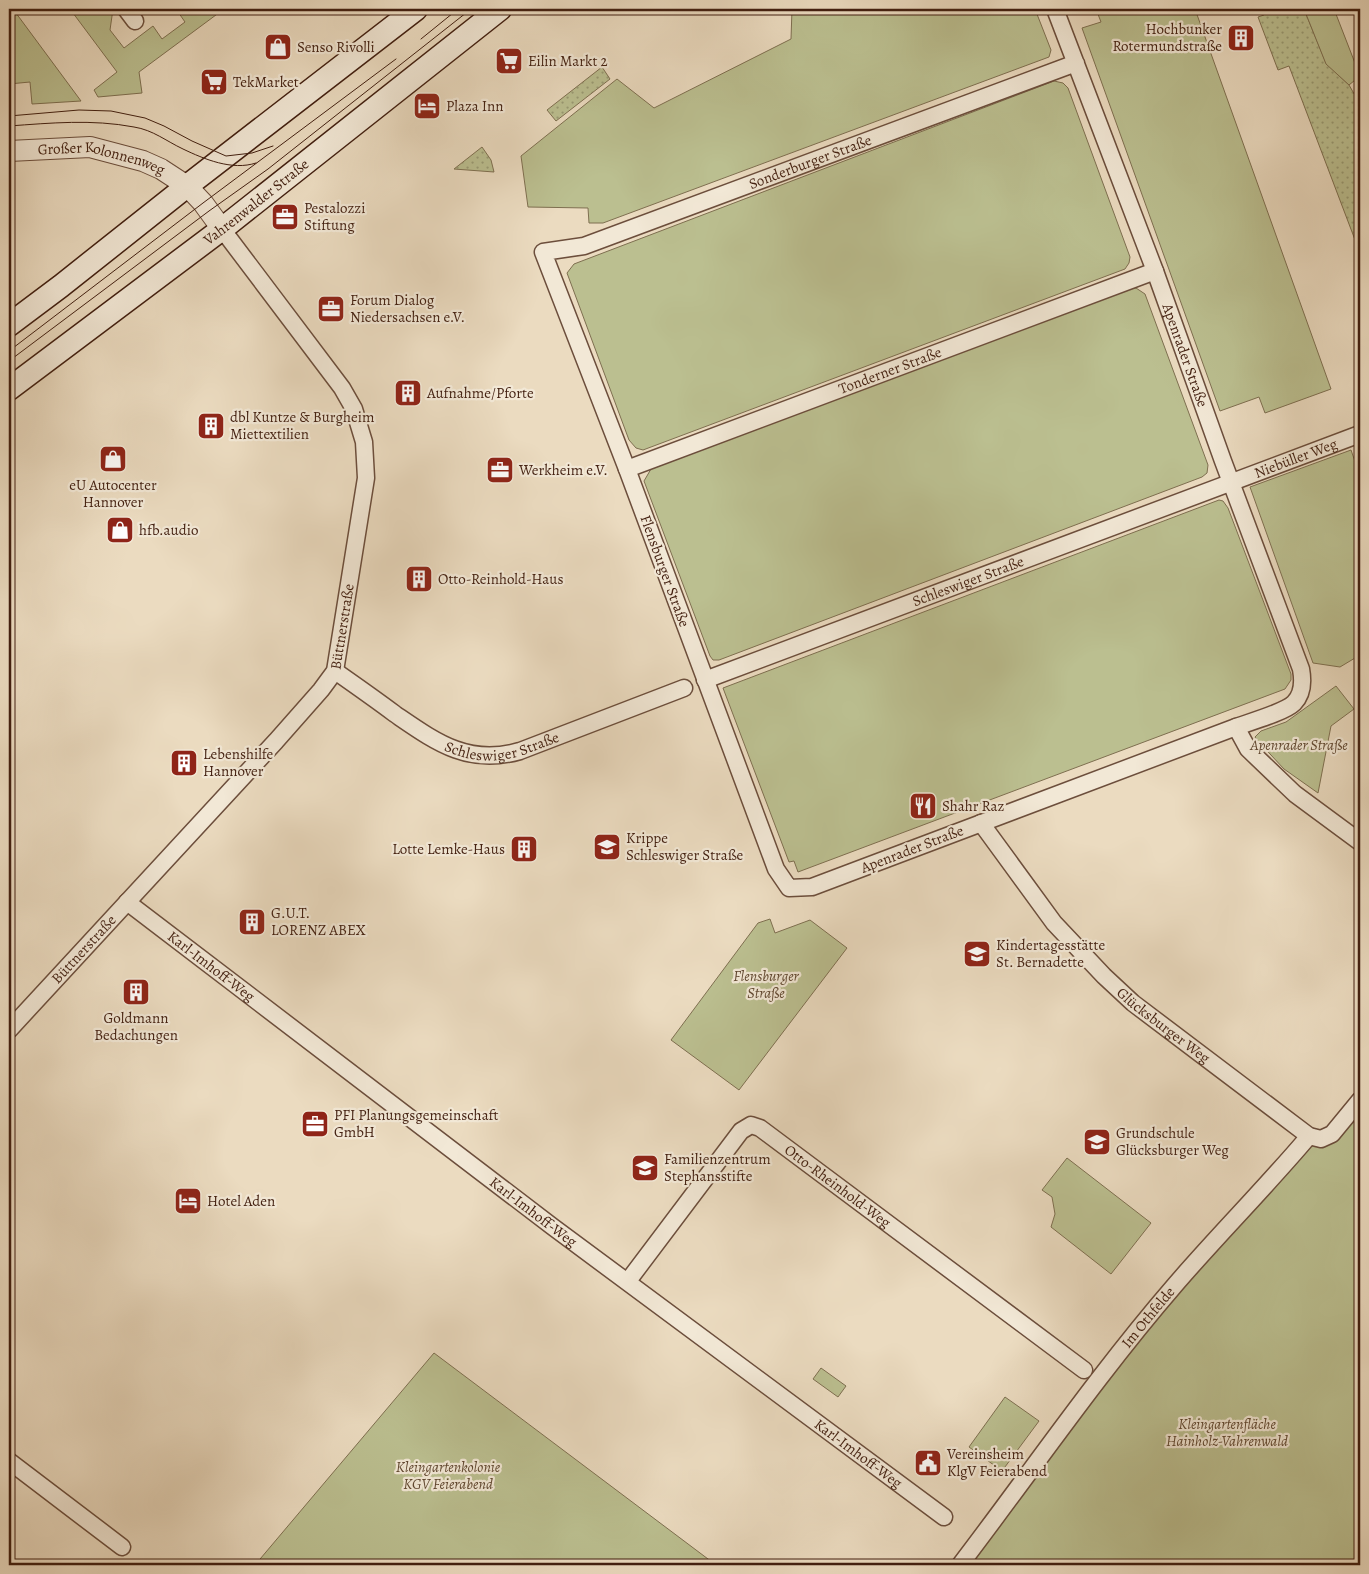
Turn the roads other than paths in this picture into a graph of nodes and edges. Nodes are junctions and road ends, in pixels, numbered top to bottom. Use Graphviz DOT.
graph roads {
  1 [pos="416,9"];
  2 [pos="500,9"];
  3 [pos="1055,9"];
  4 [pos="1076,64"];
  5 [pos="9,151"];
  6 [pos="187,186"];
  7 [pos="222,229"];
  8 [pos="543,252"];
  9 [pos="1154,271"];
  10 [pos="9,326"];
  11 [pos="9,389"];
  12 [pos="1360,434"];
  13 [pos="627,469"];
  14 [pos="1231,483"];
  15 [pos="335,671"];
  16 [pos="706,680"];
  17 [pos="684,688"];
  18 [pos="1236,727"];
  19 [pos="981,824"];
  20 [pos="1360,842"];
  21 [pos="789,888"];
  22 [pos="127,902"];
  23 [pos="9,1030"];
  24 [pos="1360,1100"];
  25 [pos="1309,1136"];
  26 [pos="628,1282"];
  27 [pos="1084,1370"];
  28 [pos="9,1461"];
  29 [pos="944,1517"];
  30 [pos="122,1546"];
  31 [pos="960,1565"];
  1 -- 6 [label="main road"];
  2 -- 7 [label="main road, Vahrenwalder Straße"];
  3 -- 4 [label="street, Apenrader Straße"];
  4 -- 8 [label="street, Sonderburger Straße"];
  4 -- 9 [label="street, Apenrader Straße"];
  5 -- 6 [label="street, Großer Kolonnenweg"];
  6 -- 7 [label="street, Büttnerstraße"];
  6 -- 10 [label="main road"];
  7 -- 11 [label="main road, Vahrenwalder Straße"];
  7 -- 15 [label="street, Büttnerstraße"];
  8 -- 13 [label="street, Flensburger Straße"];
  9 -- 13 [label="street, Tonderner Straße"];
  9 -- 14 [label="street, Apenrader Straße"];
  12 -- 14 [label="street, Niebüller Weg"];
  13 -- 16 [label="street, Flensburger Straße"];
  14 -- 16 [label="street, Schleswiger Straße"];
  14 -- 18 [label="street, Apenrader Straße"];
  15 -- 17 [label="street, Schleswiger Straße"];
  15 -- 22 [label="street, Büttnerstraße"];
  16 -- 21 [label="street, Flensburger Straße"];
  18 -- 19 [label="street, Apenrader Straße"];
  18 -- 20 [label="street"];
  19 -- 21 [label="street, Apenrader Straße"];
  19 -- 25 [label="street, Glücksburger Weg"];
  22 -- 23 [label="street, Büttnerstraße"];
  22 -- 26 [label="street, Karl-Imhoff-Weg"];
  24 -- 25 [label="street"];
  25 -- 31 [label="street, Im Othfelde"];
  26 -- 27 [label="street, Otto-Rheinhold-Weg"];
  26 -- 29 [label="street, Karl-Imhoff-Weg"];
  28 -- 30 [label="street"];
}
